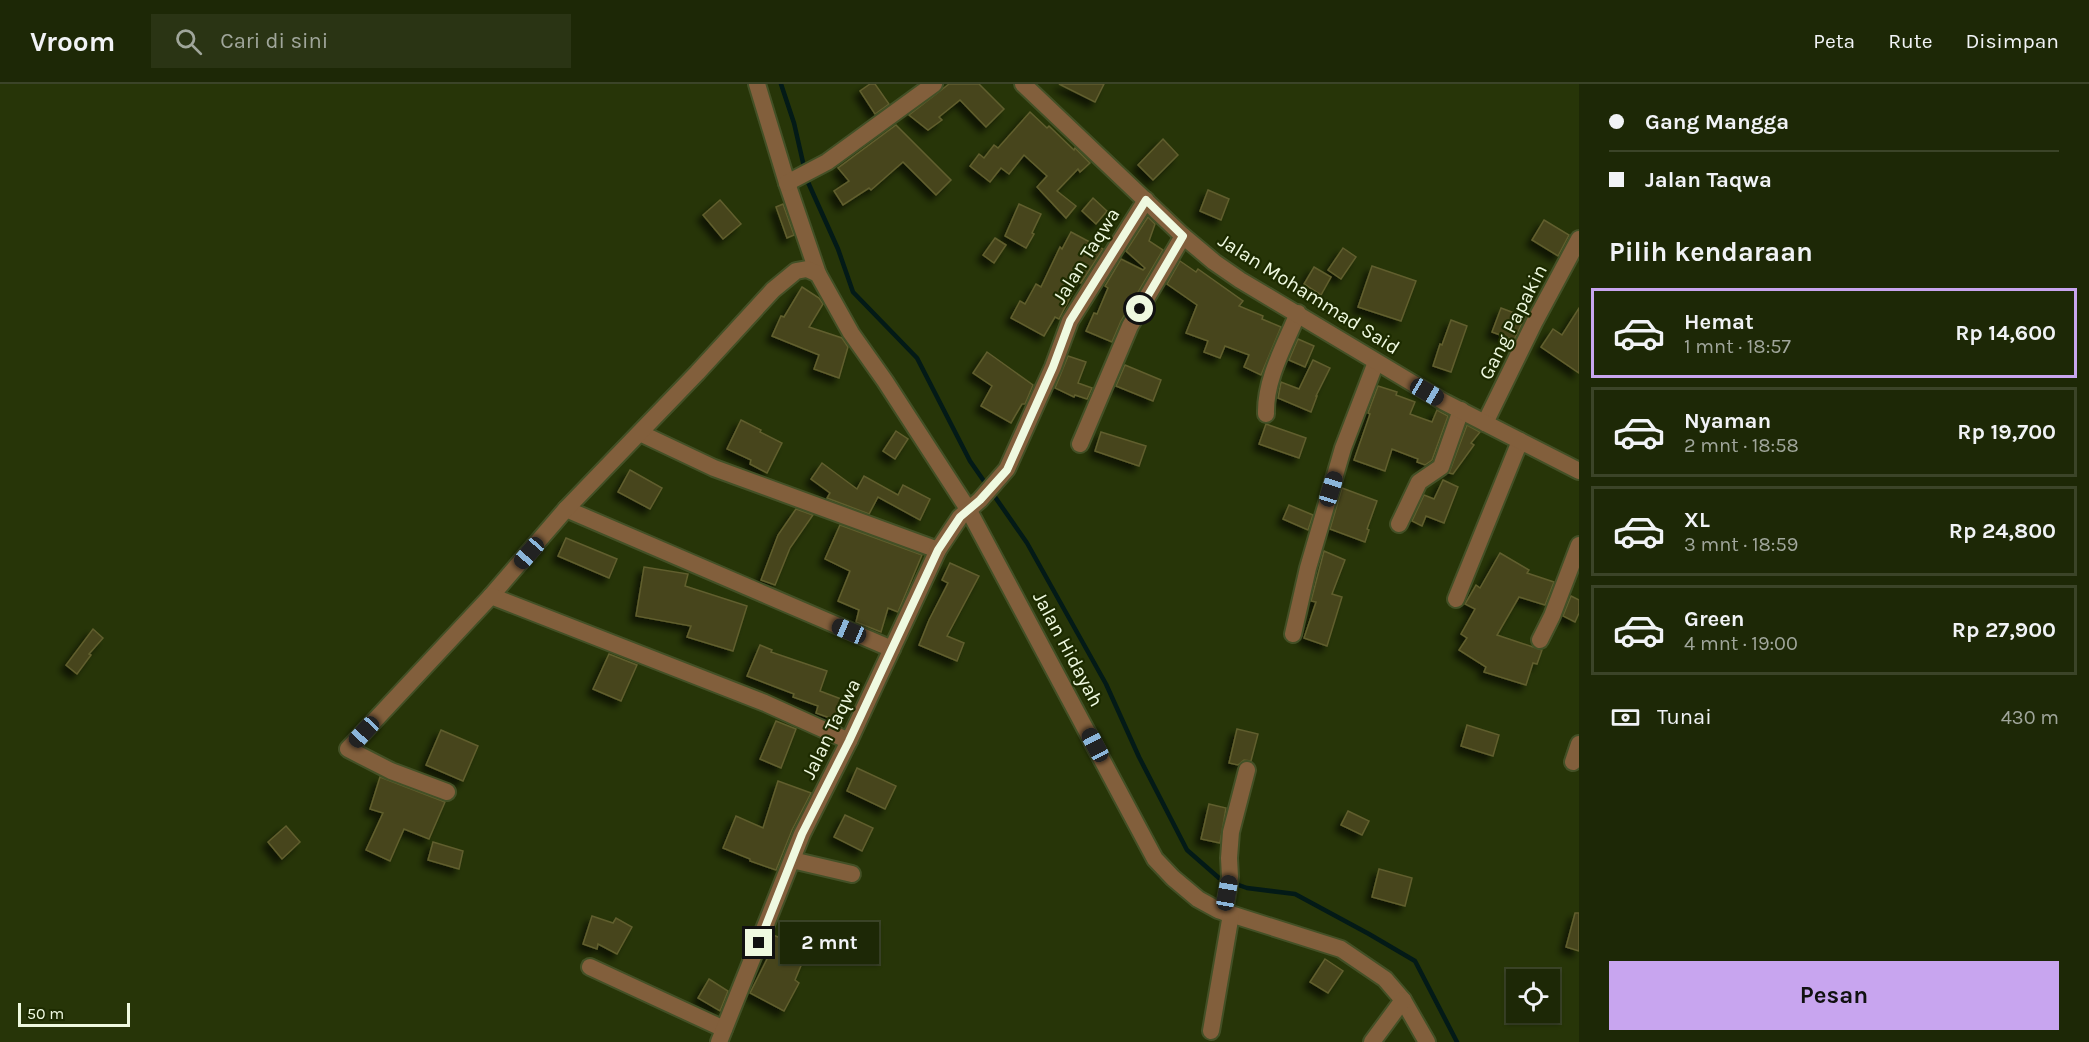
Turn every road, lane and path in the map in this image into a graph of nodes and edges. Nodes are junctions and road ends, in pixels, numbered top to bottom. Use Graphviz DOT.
graph roads {
  1 [pos="757,84"];
  2 [pos="934,84"];
  3 [pos="1023,84"];
  4 [pos="792,181"];
  5 [pos="1146,200"];
  6 [pos="1183,236"];
  7 [pos="1579,239"];
  8 [pos="818,274"];
  9 [pos="1298,313"];
  10 [pos="1376,362"];
  11 [pos="1461,410"];
  12 [pos="1266,414"];
  13 [pos="1485,423"];
  14 [pos="640,433"];
  15 [pos="1520,441"];
  16 [pos="1080,444"];
  17 [pos="1579,471"];
  18 [pos="974,504"];
  19 [pos="566,509"];
  20 [pos="1399,524"];
  21 [pos="1579,545"];
  22 [pos="938,550"];
  23 [pos="491,596"];
  24 [pos="1456,599"];
  25 [pos="1293,634"];
  26 [pos="1540,640"];
  27 [pos="892,650"];
  28 [pos="849,741"];
  29 [pos="1579,744"];
  30 [pos="1573,762"];
  31 [pos="1246,770"];
  32 [pos="447,792"];
  33 [pos="792,860"];
  34 [pos="852,874"];
  35 [pos="1228,913"];
  36 [pos="590,967"];
  37 [pos="1403,1000"];
  38 [pos="1210,1031"];
  39 [pos="722,1035"];
  40 [pos="1372,1042"];
  41 [pos="1427,1042"];
  1 -- 4 [label="street, Jalan Hidayah"];
  2 -- 4 [label="street"];
  3 -- 5 [label="street, Jalan Mohammad Said"];
  4 -- 8 [label="street, Jalan Hidayah"];
  5 -- 6 [label="street, Jalan Mohammad Said"];
  5 -- 18 [label="street, Jalan Taqwa"];
  6 -- 9 [label="street, Jalan Mohammad Said"];
  6 -- 16 [label="street"];
  7 -- 13 [label="street, Gang Papakin"];
  8 -- 14 [label="street"];
  8 -- 18 [label="street, Jalan Hidayah"];
  9 -- 10 [label="street, Jalan Mohammad Said"];
  9 -- 12 [label="street"];
  10 -- 11 [label="street, Jalan Mohammad Said"];
  10 -- 25 [label="street"];
  11 -- 13 [label="street, Jalan Mohammad Said"];
  11 -- 20 [label="street"];
  13 -- 15 [label="street, Jalan Mohammad Said"];
  14 -- 19 [label="street"];
  14 -- 22 [label="street"];
  15 -- 17 [label="street, Jalan Mohammad Said"];
  15 -- 24 [label="street"];
  18 -- 22 [label="street, Jalan Taqwa"];
  18 -- 35 [label="street, Jalan Hidayah"];
  19 -- 23 [label="street"];
  19 -- 27 [label="street"];
  21 -- 26 [label="street"];
  22 -- 27 [label="street, Jalan Taqwa"];
  23 -- 28 [label="street"];
  23 -- 32 [label="street"];
  27 -- 28 [label="street, Jalan Taqwa"];
  28 -- 33 [label="street, Jalan Taqwa"];
  29 -- 30 [label="street"];
  31 -- 35 [label="street"];
  33 -- 34 [label="street"];
  33 -- 39 [label="street, Jalan Taqwa"];
  35 -- 37 [label="street, Jalan Hidayah"];
  35 -- 38 [label="street"];
  36 -- 39 [label="street"];
  37 -- 40 [label="street"];
  37 -- 41 [label="street, Jalan Hidayah"];
}
